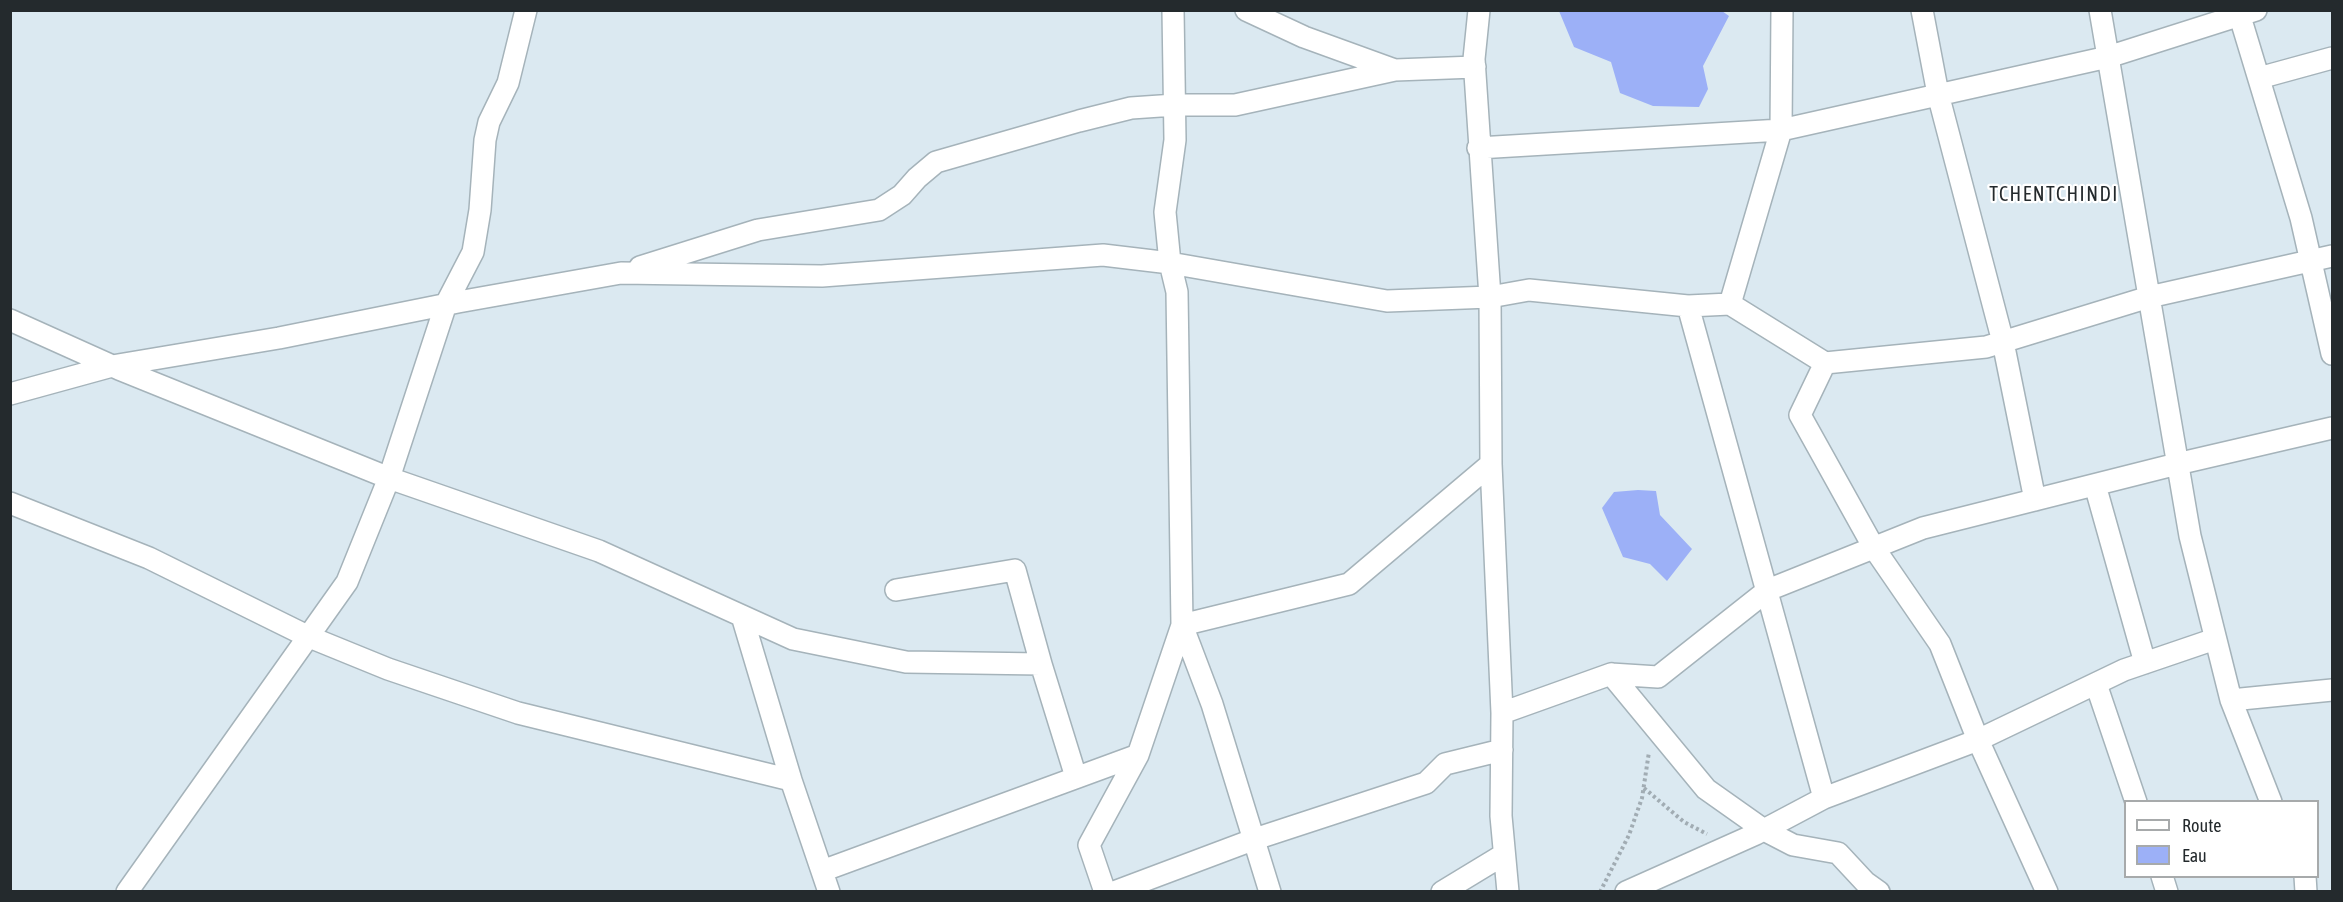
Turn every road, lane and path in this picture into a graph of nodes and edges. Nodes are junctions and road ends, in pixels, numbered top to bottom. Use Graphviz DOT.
graph roads {
  1 [pos="526,10"];
  2 [pos="1173,10"];
  3 [pos="1246,10"];
  4 [pos="1479,10"];
  5 [pos="1782,10"];
  6 [pos="1922,10"];
  7 [pos="2100,10"];
  8 [pos="2245,12"];
  9 [pos="2108,57"];
  10 [pos="2332,58"];
  11 [pos="1475,67"];
  12 [pos="1395,70"];
  13 [pos="2259,78"];
  14 [pos="1938,94"];
  15 [pos="1175,105"];
  16 [pos="1781,130"];
  17 [pos="1478,148"];
  18 [pos="2332,256"];
  19 [pos="2311,261"];
  20 [pos="1170,263"];
  21 [pos="621,273"];
  22 [pos="1490,297"];
  23 [pos="2149,297"];
  24 [pos="446,304"];
  25 [pos="1730,304"];
  26 [pos="1688,306"];
  27 [pos="10,320"];
  28 [pos="2003,342"];
  29 [pos="2332,354"];
  30 [pos="1826,363"];
  31 [pos="112,366"];
  32 [pos="10,394"];
  33 [pos="2332,428"];
  34 [pos="1491,464"];
  35 [pos="2177,464"];
  36 [pos="389,478"];
  37 [pos="2095,484"];
  38 [pos="2035,500"];
  39 [pos="10,503"];
  40 [pos="1874,548"];
  41 [pos="896,590"];
  42 [pos="1768,590"];
  43 [pos="742,616"];
  44 [pos="1182,625"];
  45 [pos="307,636"];
  46 [pos="2216,639"];
  47 [pos="2145,663"];
  48 [pos="1041,664"];
  49 [pos="1611,674"];
  50 [pos="2097,684"];
  51 [pos="2332,690"];
  52 [pos="2231,700"];
  53 [pos="1502,713"];
  54 [pos="1652,724"];
  55 [pos="1978,740"];
  56 [pos="1502,750"];
  57 [pos="1138,755"];
  58 [pos="1076,777"];
  59 [pos="791,780"];
  60 [pos="1644,788"];
  61 [pos="1824,798"];
  62 [pos="2136,800"];
  63 [pos="2271,800"];
  64 [pos="1764,830"];
  65 [pos="1255,839"];
  66 [pos="1728,846"];
  67 [pos="1503,855"];
  68 [pos="822,871"];
  69 [pos="127,891"];
  70 [pos="829,891"];
  71 [pos="1105,891"];
  72 [pos="1114,891"];
  73 [pos="1270,891"];
  74 [pos="1442,891"];
  75 [pos="1508,891"];
  76 [pos="1600,891"];
  77 [pos="1626,891"];
  78 [pos="1879,891"];
  79 [pos="2047,891"];
  1 -- 24 [label="street"];
  2 -- 15 [label="street"];
  3 -- 12 [label="street"];
  4 -- 11 [label="street"];
  5 -- 16 [label="street"];
  6 -- 14 [label="street"];
  7 -- 9 [label="street"];
  8 -- 9 [label="street"];
  8 -- 13 [label="street"];
  9 -- 14 [label="street"];
  9 -- 23 [label="street"];
  10 -- 13 [label="street"];
  11 -- 12 [label="street"];
  11 -- 17 [label="street"];
  12 -- 15 [label="street"];
  13 -- 19 [label="street"];
  14 -- 16 [label="street"];
  14 -- 28 [label="street"];
  15 -- 20 [label="street"];
  15 -- 21 [label="street"];
  16 -- 17 [label="street"];
  16 -- 25 [label="street"];
  17 -- 22 [label="street"];
  18 -- 19 [label="street"];
  19 -- 23 [label="street"];
  19 -- 29 [label="street"];
  20 -- 21 [label="street"];
  20 -- 22 [label="street"];
  20 -- 44 [label="street"];
  21 -- 24 [label="street"];
  22 -- 26 [label="street"];
  22 -- 34 [label="street"];
  23 -- 28 [label="street"];
  23 -- 35 [label="street"];
  24 -- 31 [label="street"];
  24 -- 36 [label="street"];
  25 -- 26 [label="street"];
  25 -- 30 [label="street"];
  26 -- 42 [label="street"];
  27 -- 31 [label="street"];
  28 -- 30 [label="street"];
  28 -- 38 [label="street"];
  30 -- 40 [label="street"];
  31 -- 32 [label="street"];
  31 -- 36 [label="street"];
  33 -- 35 [label="street"];
  34 -- 44 [label="street"];
  34 -- 53 [label="street"];
  35 -- 37 [label="street"];
  35 -- 46 [label="street"];
  36 -- 43 [label="street"];
  36 -- 45 [label="street"];
  37 -- 38 [label="street"];
  37 -- 47 [label="street"];
  38 -- 40 [label="street"];
  39 -- 45 [label="street"];
  40 -- 42 [label="street"];
  40 -- 55 [label="street"];
  41 -- 48 [label="street"];
  42 -- 49 [label="street"];
  42 -- 61 [label="street"];
  43 -- 48 [label="street"];
  43 -- 59 [label="street"];
  44 -- 57 [label="street"];
  44 -- 65 [label="street"];
  45 -- 59 [label="street"];
  45 -- 69 [label="street"];
  46 -- 47 [label="street"];
  46 -- 52 [label="street"];
  47 -- 50 [label="street"];
  48 -- 58 [label="street"];
  49 -- 53 [label="street"];
  49 -- 54 [label="street"];
  50 -- 55 [label="street"];
  50 -- 62 [label="street"];
  51 -- 52 [label="street"];
  52 -- 63 [label="street"];
  53 -- 56 [label="street"];
  54 -- 60 [label="path"];
  54 -- 64 [label="street"];
  55 -- 61 [label="street"];
  55 -- 79 [label="street"];
  56 -- 65 [label="street"];
  56 -- 67 [label="street"];
  57 -- 58 [label="street"];
  57 -- 71 [label="street"];
  58 -- 68 [label="street"];
  59 -- 68 [label="street"];
  60 -- 66 [label="path"];
  60 -- 76 [label="path"];
  61 -- 64 [label="street"];
  64 -- 66 [label="street"];
  64 -- 78 [label="street"];
  65 -- 72 [label="street"];
  65 -- 73 [label="street"];
  66 -- 77 [label="street"];
  67 -- 74 [label="street"];
  67 -- 75 [label="street"];
  68 -- 70 [label="street"];
}
